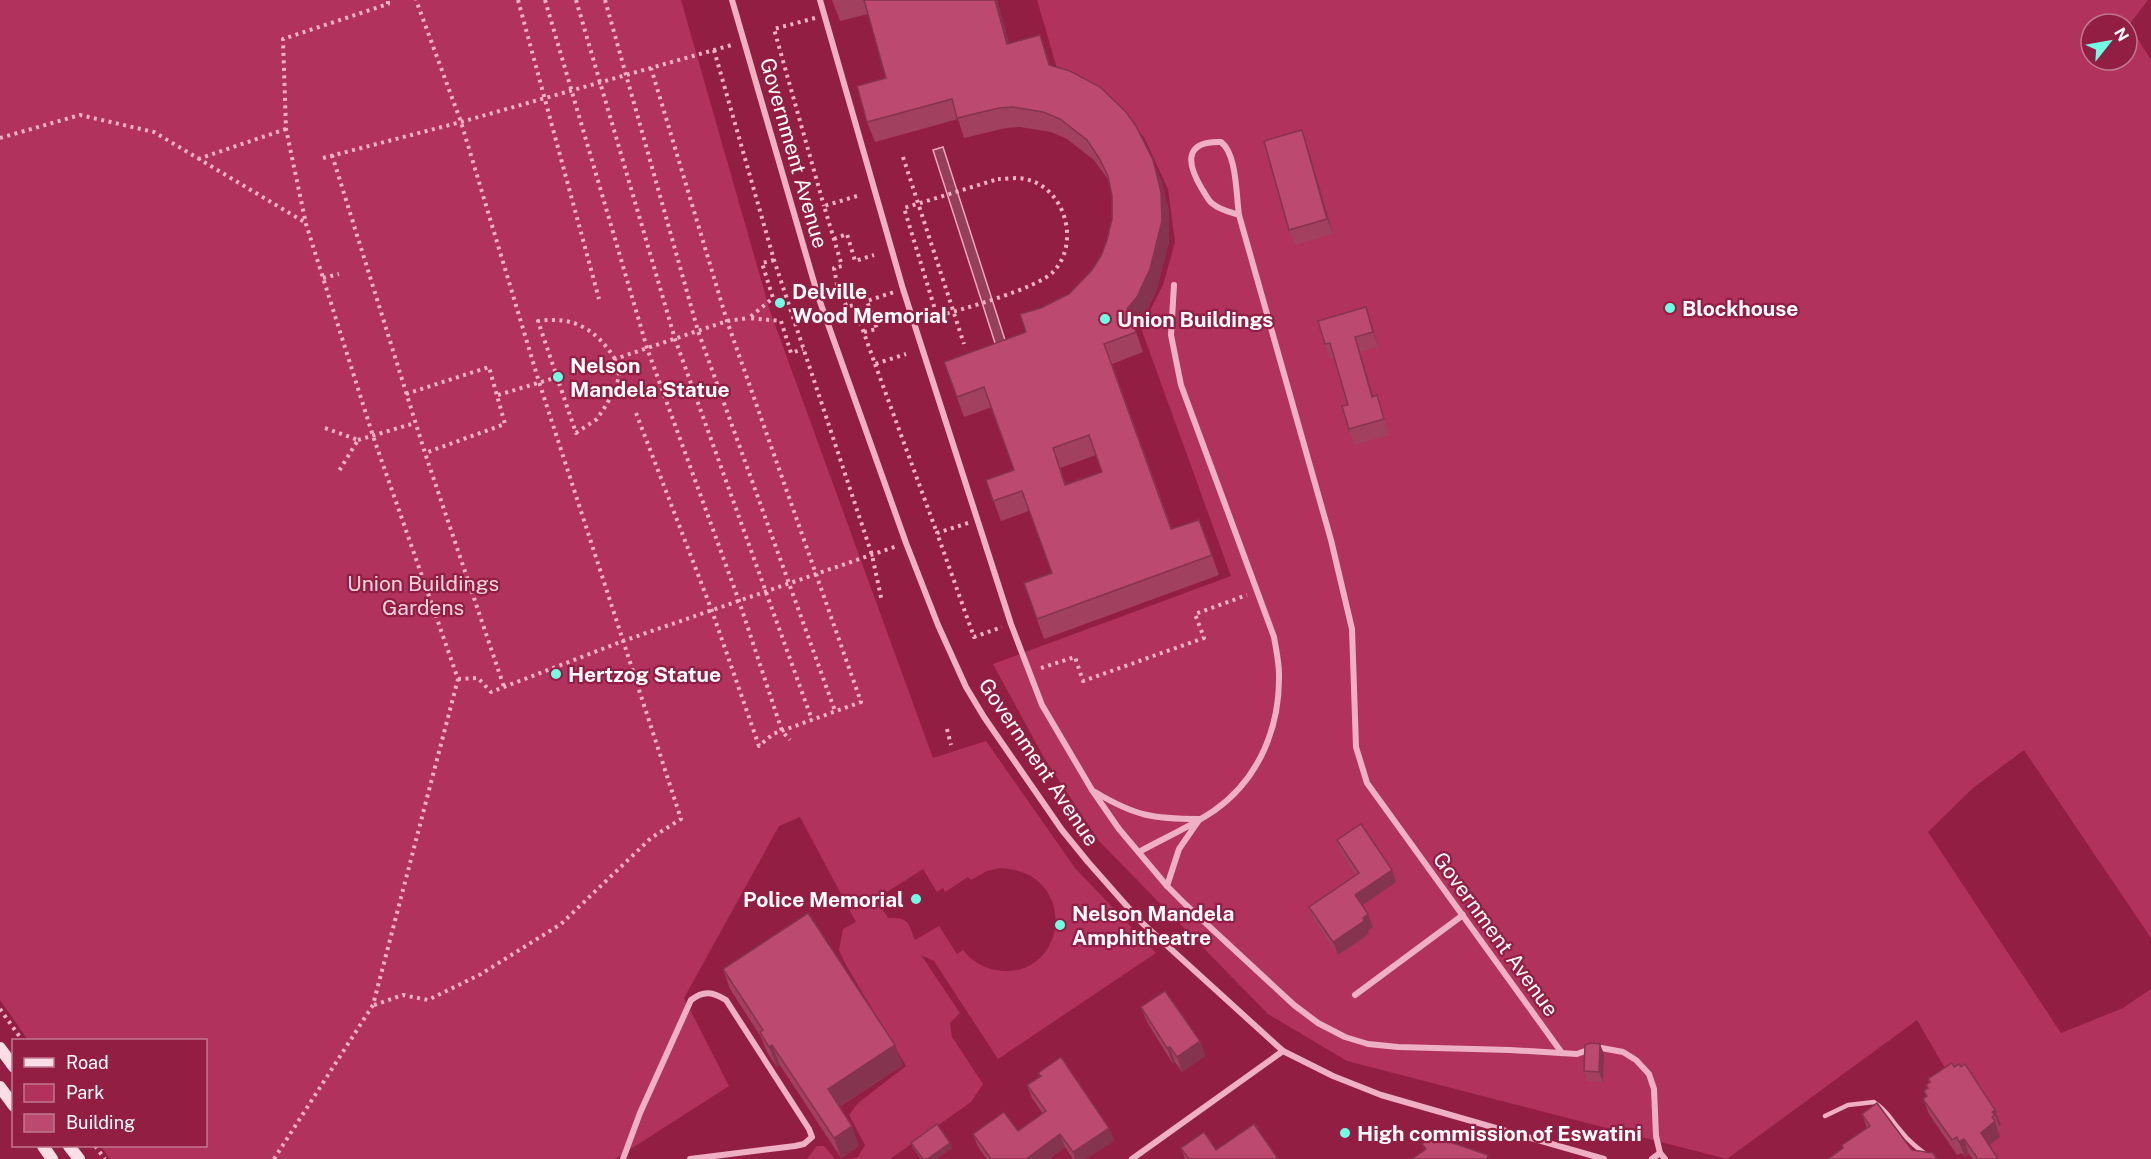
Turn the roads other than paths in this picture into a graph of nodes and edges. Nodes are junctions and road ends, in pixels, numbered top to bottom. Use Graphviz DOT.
graph roads {
  1 [pos="732,0"];
  2 [pos="820,0"];
  3 [pos="1239,215"];
  4 [pos="1174,285"];
  5 [pos="1092,790"];
  6 [pos="1200,819"];
  7 [pos="1139,852"];
  8 [pos="1167,886"];
  9 [pos="1463,915"];
  10 [pos="1355,995"];
  11 [pos="0,1048"];
  12 [pos="1283,1051"];
  13 [pos="1562,1053"];
  14 [pos="12,1064"];
  15 [pos="0,1087"];
  16 [pos="12,1103"];
  17 [pos="1825,1116"];
  18 [pos="43,1147"];
  19 [pos="70,1147"];
  20 [pos="1662,1156"];
  21 [pos="52,1159"];
  22 [pos="79,1159"];
  23 [pos="623,1159"];
  24 [pos="690,1159"];
  25 [pos="1132,1159"];
  26 [pos="1604,1159"];
  27 [pos="1652,1159"];
  28 [pos="1932,1159"];
  1 -- 12 [label="street, Government Avenue"];
  2 -- 5 [label="street, Government Avenue"];
  3 -- 3 [label="street, Government Avenue"];
  3 -- 9 [label="street, Government Avenue"];
  4 -- 6 [label="street"];
  5 -- 6 [label="street"];
  5 -- 7 [label="street, Government Avenue"];
  6 -- 7 [label="street"];
  6 -- 8 [label="street"];
  7 -- 8 [label="street, Government Avenue"];
  8 -- 13 [label="street, Government Avenue"];
  9 -- 10 [label="street"];
  9 -- 13 [label="street, Government Avenue"];
  11 -- 14 [label="main road"];
  12 -- 25 [label="street"];
  12 -- 26 [label="street, Government Avenue"];
  13 -- 20 [label="street, Government Avenue"];
  15 -- 16 [label="main road"];
  17 -- 28 [label="lane"];
  18 -- 21 [label="main road"];
  19 -- 22 [label="main road"];
  20 -- 27 [label="street"];
  23 -- 24 [label="street"];
}
